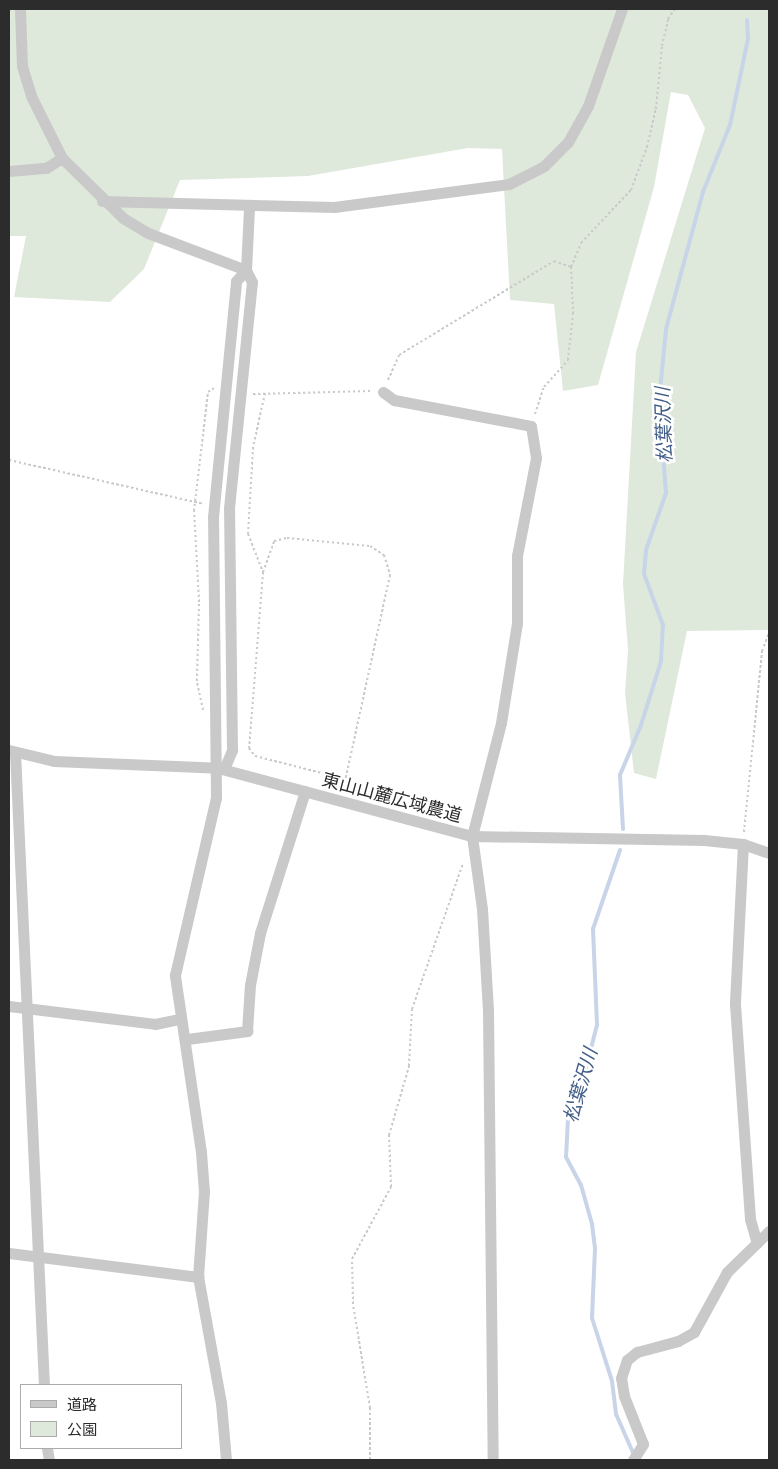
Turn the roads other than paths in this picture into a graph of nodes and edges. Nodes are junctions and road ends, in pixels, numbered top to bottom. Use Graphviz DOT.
graph roads {
  1 [pos="20,9"];
  2 [pos="622,9"];
  3 [pos="62,158"];
  4 [pos="9,171"];
  5 [pos="102,201"];
  6 [pos="249,208"];
  7 [pos="246,270"];
  8 [pos="383,392"];
  9 [pos="12,752"];
  10 [pos="221,768"];
  11 [pos="305,791"];
  12 [pos="472,836"];
  13 [pos="743,844"];
  14 [pos="769,853"];
  15 [pos="9,1006"];
  16 [pos="29,1008"];
  17 [pos="179,1019"];
  18 [pos="187,1039"];
  19 [pos="769,1231"];
  20 [pos="756,1243"];
  21 [pos="9,1253"];
  22 [pos="39,1257"];
  23 [pos="198,1277"];
  24 [pos="44,1384"];
  25 [pos="636,1456"];
  26 [pos="226,1460"];
  27 [pos="492,1460"];
  1 -- 3 [label="street"];
  2 -- 6 [label="street"];
  3 -- 4 [label="street"];
  3 -- 5 [label="street"];
  5 -- 6 [label="street"];
  5 -- 7 [label="street"];
  6 -- 7 [label="street"];
  7 -- 10 [label="street"];
  7 -- 10 [label="street"];
  8 -- 12 [label="street"];
  9 -- 10 [label="street, 東山山麓広域農道"];
  9 -- 16 [label="street"];
  10 -- 11 [label="street, 東山山麓広域農道"];
  10 -- 17 [label="street"];
  11 -- 12 [label="street, 東山山麓広域農道"];
  11 -- 18 [label="street"];
  12 -- 13 [label="street, 東山山麓広域農道"];
  12 -- 27 [label="street"];
  13 -- 14 [label="street, 東山山麓広域農道"];
  13 -- 20 [label="street"];
  15 -- 16 [label="street"];
  16 -- 17 [label="street"];
  16 -- 22 [label="street"];
  17 -- 18 [label="street"];
  18 -- 23 [label="street"];
  19 -- 20 [label="street"];
  20 -- 25 [label="street"];
  21 -- 22 [label="street"];
  22 -- 23 [label="street"];
  22 -- 24 [label="street"];
  23 -- 26 [label="street"];
}
